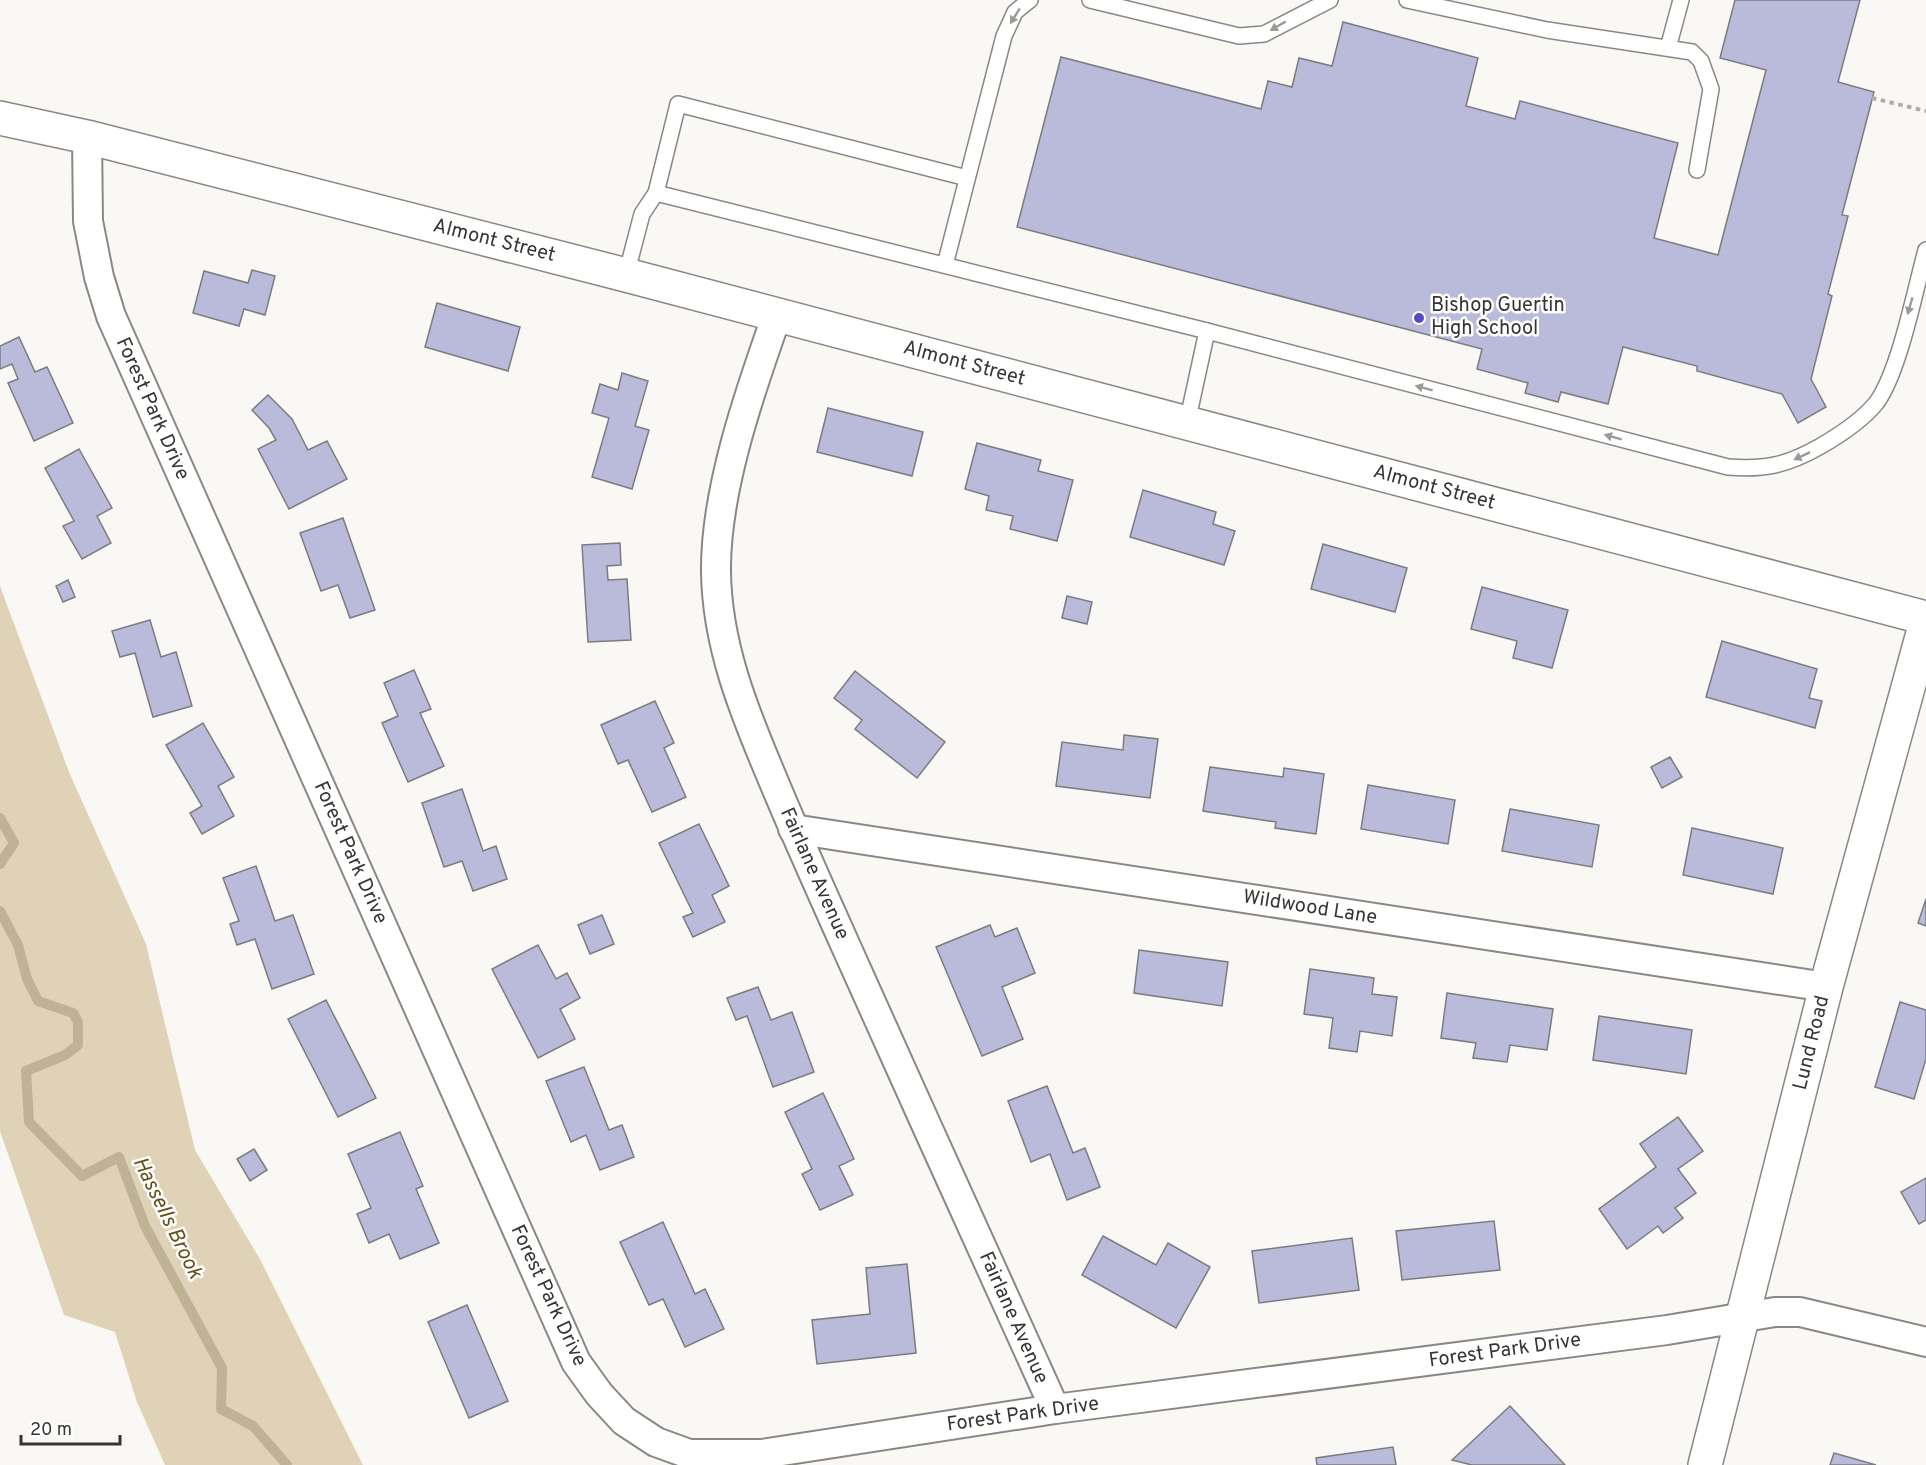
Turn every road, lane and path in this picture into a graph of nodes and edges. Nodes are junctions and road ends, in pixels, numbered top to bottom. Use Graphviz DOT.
graph roads {
  1 [pos="1030,0"];
  2 [pos="1090,0"];
  3 [pos="1330,0"];
  4 [pos="1407,0"];
  5 [pos="1681,0"];
  6 [pos="1668,48"];
  7 [pos="1872,98"];
  8 [pos="1926,111"];
  9 [pos="0,118"];
  10 [pos="87,136"];
  11 [pos="1696,170"];
  12 [pos="967,178"];
  13 [pos="656,194"];
  14 [pos="1926,250"];
  15 [pos="945,265"];
  16 [pos="626,275"];
  17 [pos="777,315"];
  18 [pos="1206,332"];
  19 [pos="1187,423"];
  20 [pos="1926,620"];
  21 [pos="794,829"];
  22 [pos="1826,987"];
  23 [pos="1743,1316"];
  24 [pos="1926,1342"];
  25 [pos="1054,1409"];
  26 [pos="1705,1465"];
  1 -- 12 [label="lane, one-way"];
  3 -- 2 [label="lane, one-way"];
  4 -- 6 [label="lane"];
  5 -- 6 [label="lane"];
  6 -- 11 [label="lane"];
  7 -- 8 [label="path"];
  9 -- 10 [label="street, Almont Street"];
  10 -- 16 [label="street, Almont Street"];
  10 -- 25 [label="street, Forest Park Drive"];
  12 -- 13 [label="lane"];
  12 -- 15 [label="lane"];
  13 -- 15 [label="lane"];
  13 -- 16 [label="lane"];
  14 -- 18 [label="lane, one-way"];
  15 -- 18 [label="lane"];
  16 -- 17 [label="street, Almont Street"];
  17 -- 19 [label="street, Almont Street"];
  17 -- 21 [label="street, Fairlane Avenue"];
  18 -- 19 [label="lane"];
  19 -- 20 [label="street, Almont Street"];
  20 -- 22 [label="street, Lund Road"];
  21 -- 22 [label="street, Wildwood Lane"];
  21 -- 25 [label="street, Fairlane Avenue"];
  22 -- 23 [label="street, Lund Road"];
  23 -- 24 [label="street, Forest Park Drive"];
  23 -- 25 [label="street, Forest Park Drive"];
  23 -- 26 [label="street, Lund Road"];
}
